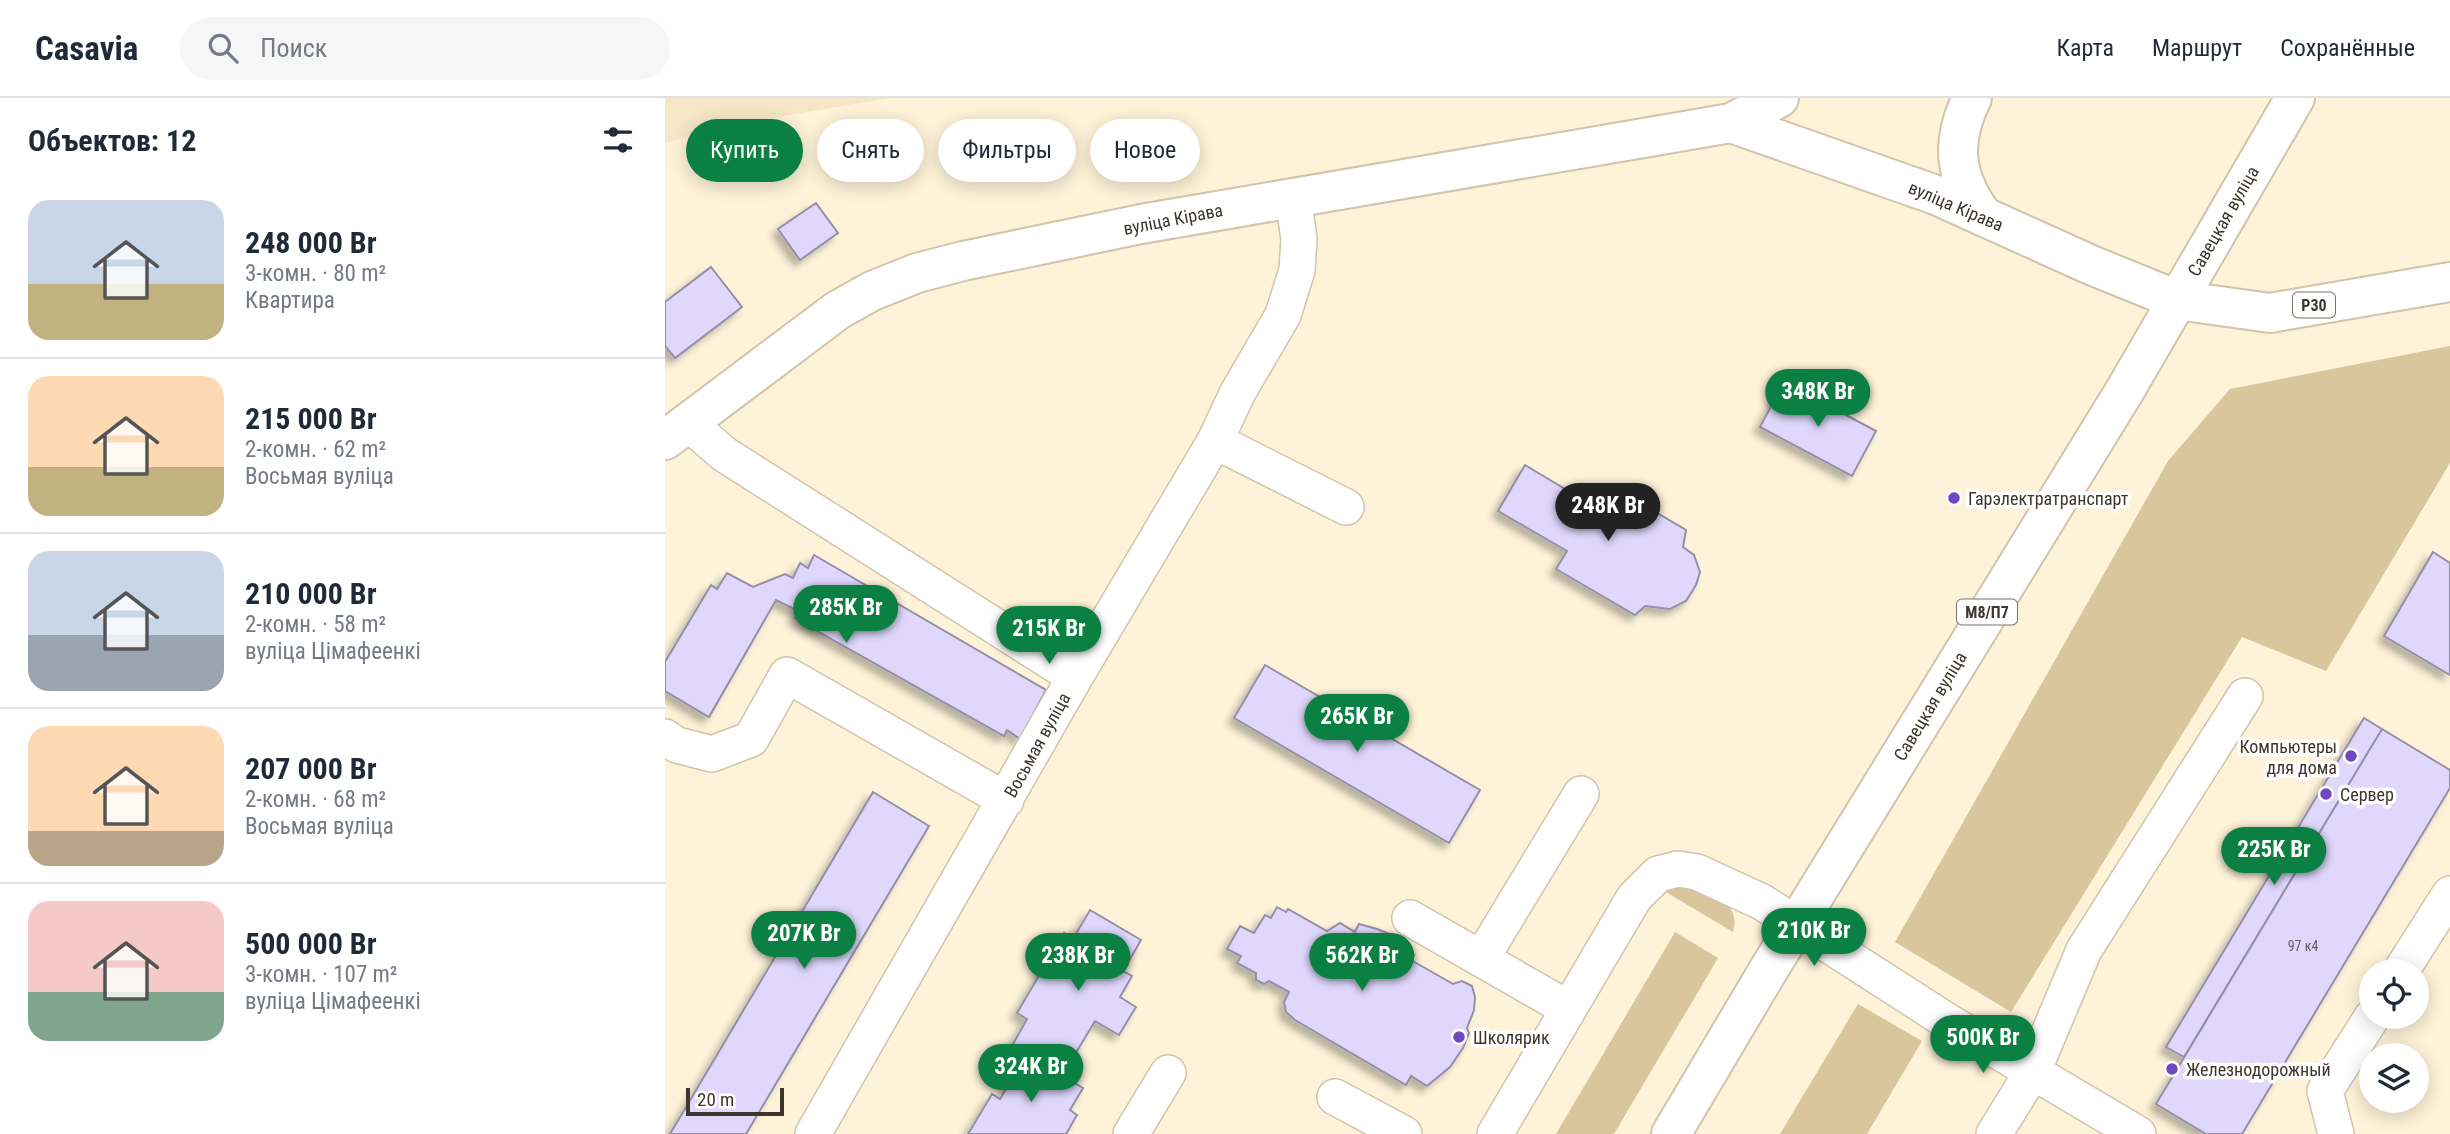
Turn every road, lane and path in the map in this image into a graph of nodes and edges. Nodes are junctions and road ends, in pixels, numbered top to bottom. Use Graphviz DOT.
graph roads {
  1 [pos="1779,98"];
  2 [pos="1972,98"];
  3 [pos="2295,98"];
  4 [pos="1731,123"];
  5 [pos="1293,197"];
  6 [pos="1984,217"];
  7 [pos="2450,282"];
  8 [pos="2177,300"];
  9 [pos="676,431"];
  10 [pos="1215,441"];
  11 [pos="1346,507"];
  12 [pos="1075,677"];
  13 [pos="2245,696"];
  14 [pos="665,737"];
  15 [pos="1581,794"];
  16 [pos="1006,800"];
  17 [pos="2450,894"];
  18 [pos="1410,918"];
  19 [pos="1797,924"];
  20 [pos="1481,959"];
  21 [pos="2409,959"];
  22 [pos="1567,1008"];
  23 [pos="2364,1029"];
  24 [pos="2033,1071"];
  25 [pos="1168,1073"];
  26 [pos="1335,1097"];
  27 [pos="813,1134"];
  28 [pos="1131,1134"];
  29 [pos="1404,1134"];
  30 [pos="1495,1134"];
  31 [pos="1671,1134"];
  32 [pos="1994,1134"];
  33 [pos="2138,1134"];
  34 [pos="2336,1134"];
  1 -- 4 [label="main road, вуліца Кірава"];
  2 -- 6 [label="main road"];
  3 -- 8 [label="main road, Савецкая вуліца / М8/П7"];
  4 -- 5 [label="main road, вуліца Кірава"];
  4 -- 6 [label="main road, вуліца Кірава"];
  5 -- 9 [label="main road, вуліца Кірава"];
  5 -- 10 [label="street, Восьмая вуліца"];
  6 -- 8 [label="main road, вуліца Кірава"];
  7 -- 8 [label="main road, Р30"];
  8 -- 19 [label="main road, Савецкая вуліца / М8/П7"];
  9 -- 12 [label="street"];
  10 -- 11 [label="street"];
  10 -- 12 [label="street, Восьмая вуліца"];
  12 -- 16 [label="street, Восьмая вуліца"];
  13 -- 24 [label="street"];
  14 -- 16 [label="street"];
  15 -- 20 [label="street"];
  16 -- 27 [label="street, Восьмая вуліца"];
  17 -- 21 [label="street"];
  18 -- 20 [label="street"];
  19 -- 22 [label="street"];
  19 -- 24 [label="street"];
  19 -- 31 [label="main road, Савецкая вуліца / М8/П7"];
  20 -- 22 [label="street"];
  22 -- 30 [label="street"];
  23 -- 34 [label="street"];
  24 -- 32 [label="street"];
  24 -- 33 [label="street"];
  25 -- 28 [label="street"];
  26 -- 29 [label="street"];
}
